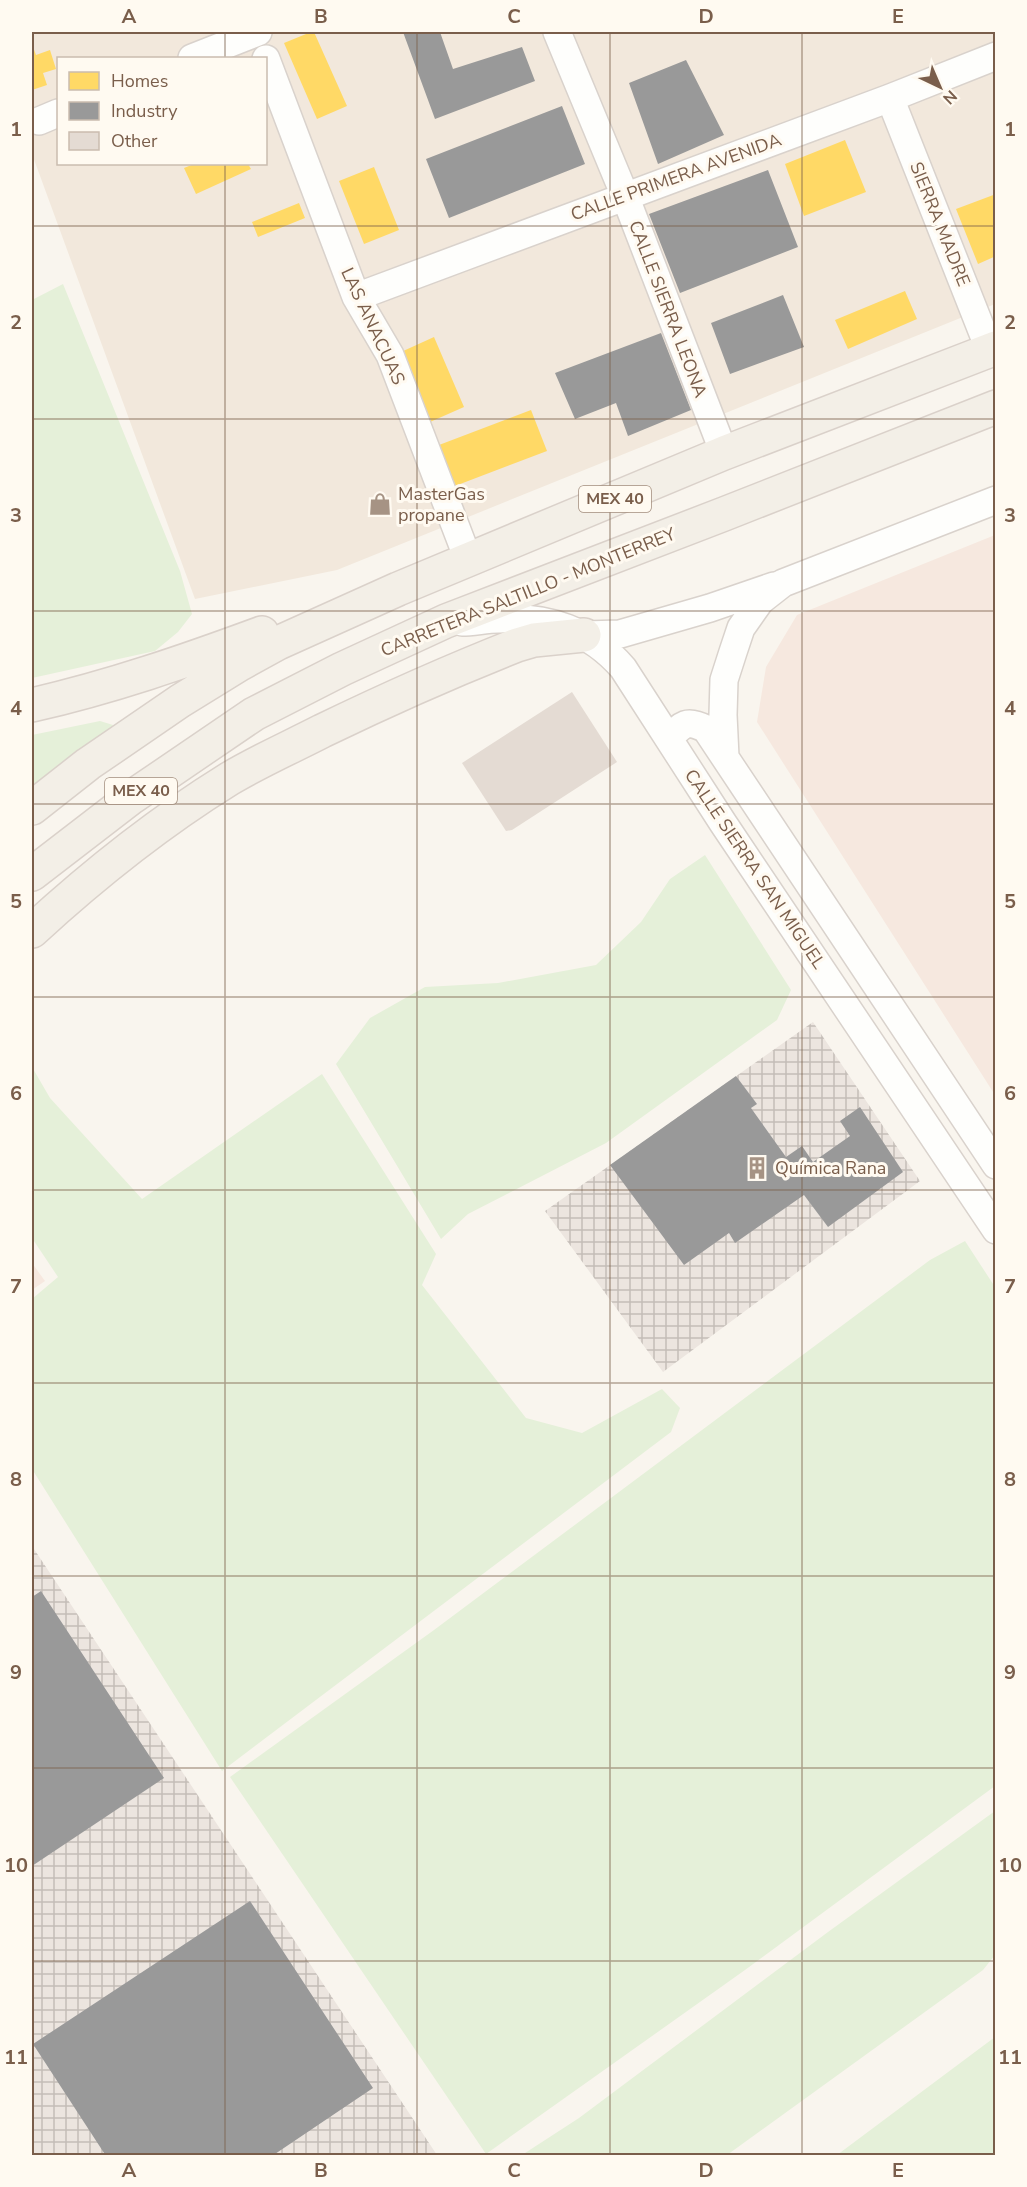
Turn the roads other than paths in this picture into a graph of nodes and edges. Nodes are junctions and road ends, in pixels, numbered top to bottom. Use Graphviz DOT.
graph roads {
  1 [pos="256,32"];
  2 [pos="557,32"];
  3 [pos="996,56"];
  4 [pos="194,57"];
  5 [pos="264,57"];
  6 [pos="267,64"];
  7 [pos="890,98"];
  8 [pos="625,196"];
  9 [pos="356,297"];
  10 [pos="993,349"];
  11 [pos="996,407"];
  12 [pos="724,453"];
  13 [pos="996,500"];
  14 [pos="468,559"];
  15 [pos="783,583"];
  16 [pos="329,620"];
  17 [pos="446,621"];
  18 [pos="584,635"];
  19 [pos="32,705"];
  20 [pos="254,714"];
  21 [pos="669,740"];
  22 [pos="726,758"];
  23 [pos="32,808"];
  24 [pos="32,874"];
  25 [pos="75,892"];
  26 [pos="32,931"];
  27 [pos="996,1165"];
  28 [pos="996,1230"];
  1 -- 4 [label="street"];
  1 -- 5 [label="street, LAS ANACUAS"];
  2 -- 8 [label="street, CALLE SIERRA LEONA"];
  3 -- 7 [label="street, CALLE PRIMERA AVENIDA"];
  6 -- 9 [label="street, LAS ANACUAS"];
  7 -- 8 [label="street, CALLE PRIMERA AVENIDA"];
  7 -- 10 [label="street, SIERRA MADRE"];
  8 -- 9 [label="street, CALLE PRIMERA AVENIDA"];
  8 -- 12 [label="street, CALLE SIERRA LEONA"];
  9 -- 14 [label="street, LAS ANACUAS"];
  10 -- 12 [label="main road, MEX 40"];
  11 -- 17 [label="main road, CARRETERA SALTILLO - MONTERREY / MEX 40"];
  12 -- 14 [label="main road, MEX 40"];
  13 -- 15 [label="street"];
  14 -- 16 [label="main road, MEX 40"];
  15 -- 18 [label="street"];
  15 -- 22 [label="street"];
  16 -- 19 [label="main road"];
  16 -- 23 [label="main road, MEX 40"];
  17 -- 18 [label="street, CALLE SIERRA SAN MIGUEL"];
  17 -- 20 [label="main road, CARRETERA SALTILLO - MONTERREY / MEX 40"];
  18 -- 21 [label="street, CALLE SIERRA SAN MIGUEL"];
  18 -- 25 [label="main road"];
  20 -- 24 [label="main road, CARRETERA SALTILLO - MONTERREY / MEX 40"];
  20 -- 25 [label="main road"];
  21 -- 22 [label="street, CALLE SIERRA SAN MIGUEL"];
  21 -- 28 [label="street, CALLE SIERRA SAN MIGUEL"];
  22 -- 27 [label="street, CALLE SIERRA SAN MIGUEL"];
  25 -- 26 [label="main road"];
}
